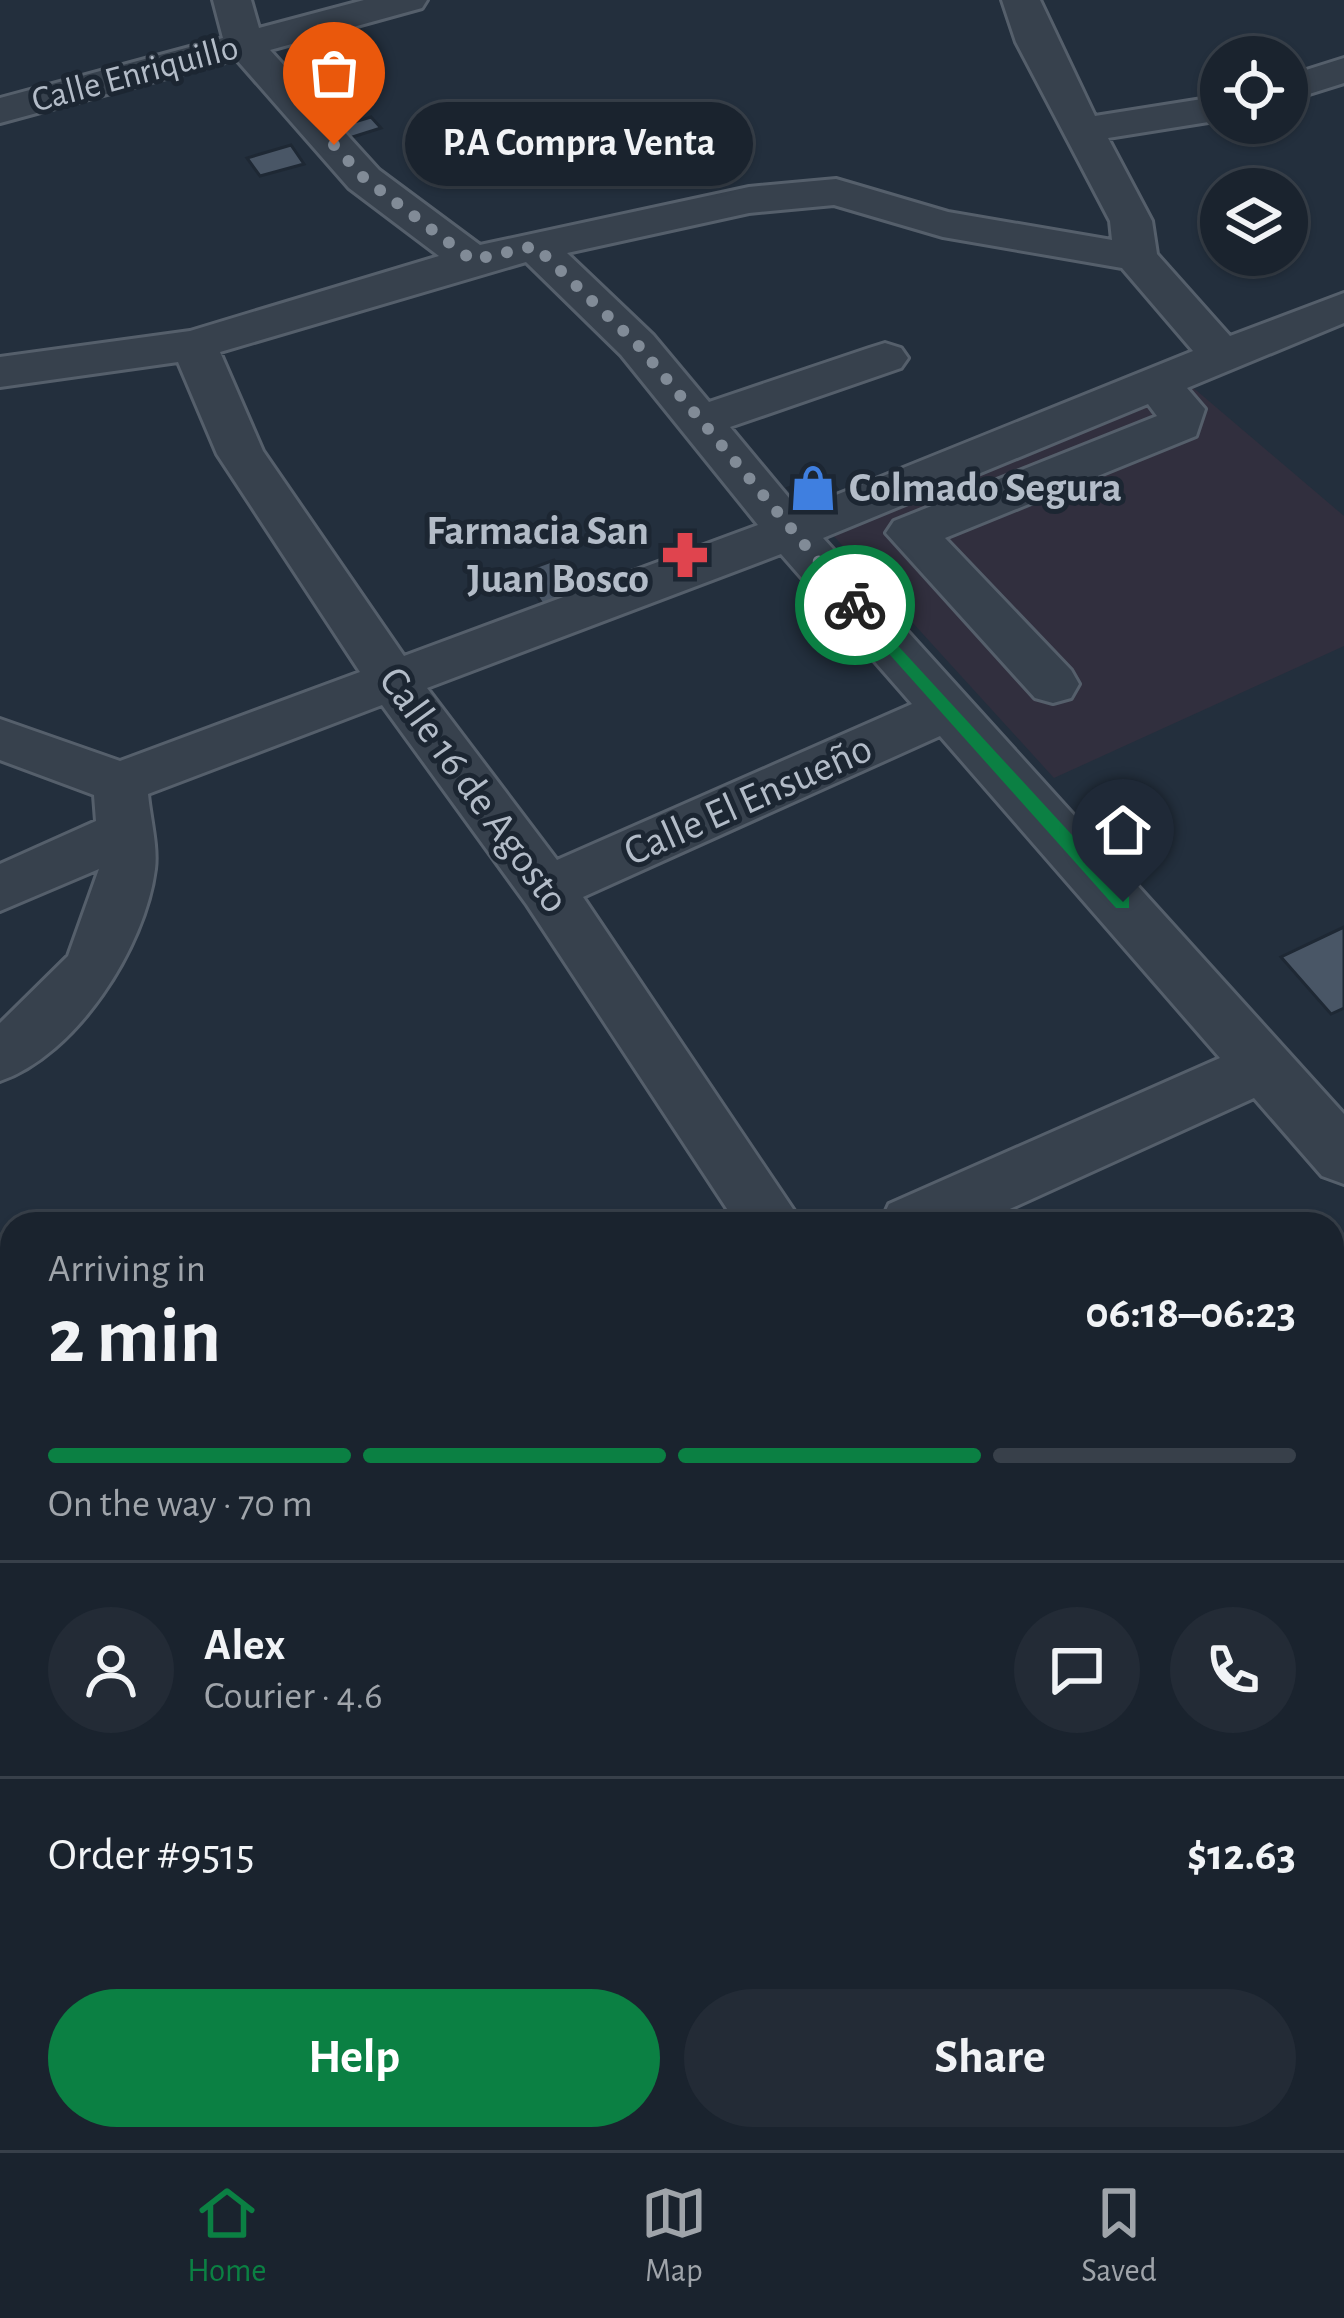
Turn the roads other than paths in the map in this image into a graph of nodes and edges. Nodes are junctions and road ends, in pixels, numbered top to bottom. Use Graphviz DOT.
graph roads {
  1 [pos="232,0"];
  2 [pos="408,0"];
  3 [pos="1021,0"];
  4 [pos="244,44"];
  5 [pos="1344,70"];
  6 [pos="1308,81"];
  7 [pos="3,99"];
  8 [pos="1200,111"];
  9 [pos="1083,130"];
  10 [pos="535,246"];
  11 [pos="1136,257"];
  12 [pos="472,260"];
  13 [pos="1344,307"];
  14 [pos="194,345"];
  15 [pos="1223,357"];
  16 [pos="886,358"];
  17 [pos="0,372"];
  18 [pos="1154,385"];
  19 [pos="697,422"];
  20 [pos="875,495"];
  21 [pos="790,532"];
  22 [pos="911,533"];
  23 [pos="395,684"];
  24 [pos="1053,684"];
  25 [pos="949,710"];
  26 [pos="0,739"];
  27 [pos="122,808"];
  28 [pos="547,889"];
  29 [pos="0,890"];
  30 [pos="0,1057"];
  31 [pos="1265,1065"];
  32 [pos="1344,1157"];
  33 [pos="764,1212"];
  34 [pos="937,1212"];
  1 -- 4 [label="street"];
  2 -- 4 [label="street, Calle Enriquillo"];
  3 -- 9 [label="street"];
  4 -- 7 [label="street, Calle Enriquillo"];
  4 -- 12 [label="street"];
  5 -- 6 [label="street"];
  8 -- 9 [label="street"];
  9 -- 11 [label="street"];
  10 -- 11 [label="street"];
  10 -- 12 [label="street"];
  10 -- 19 [label="street"];
  11 -- 15 [label="street"];
  12 -- 14 [label="street"];
  13 -- 15 [label="street"];
  14 -- 17 [label="street"];
  14 -- 23 [label="street, Calle 16 de Agosto"];
  15 -- 18 [label="street"];
  16 -- 19 [label="street"];
  18 -- 20 [label="street"];
  18 -- 22 [label="street"];
  19 -- 21 [label="street"];
  20 -- 21 [label="street"];
  20 -- 22 [label="street"];
  21 -- 23 [label="street"];
  21 -- 25 [label="street"];
  22 -- 24 [label="street"];
  23 -- 27 [label="street"];
  23 -- 28 [label="street, Calle 16 de Agosto"];
  25 -- 28 [label="street, Calle El Ensueño"];
  25 -- 31 [label="street"];
  26 -- 27 [label="street"];
  27 -- 29 [label="street"];
  27 -- 30 [label="street"];
  28 -- 33 [label="street, Calle 16 de Agosto"];
  31 -- 32 [label="street"];
  31 -- 34 [label="street"];
}
